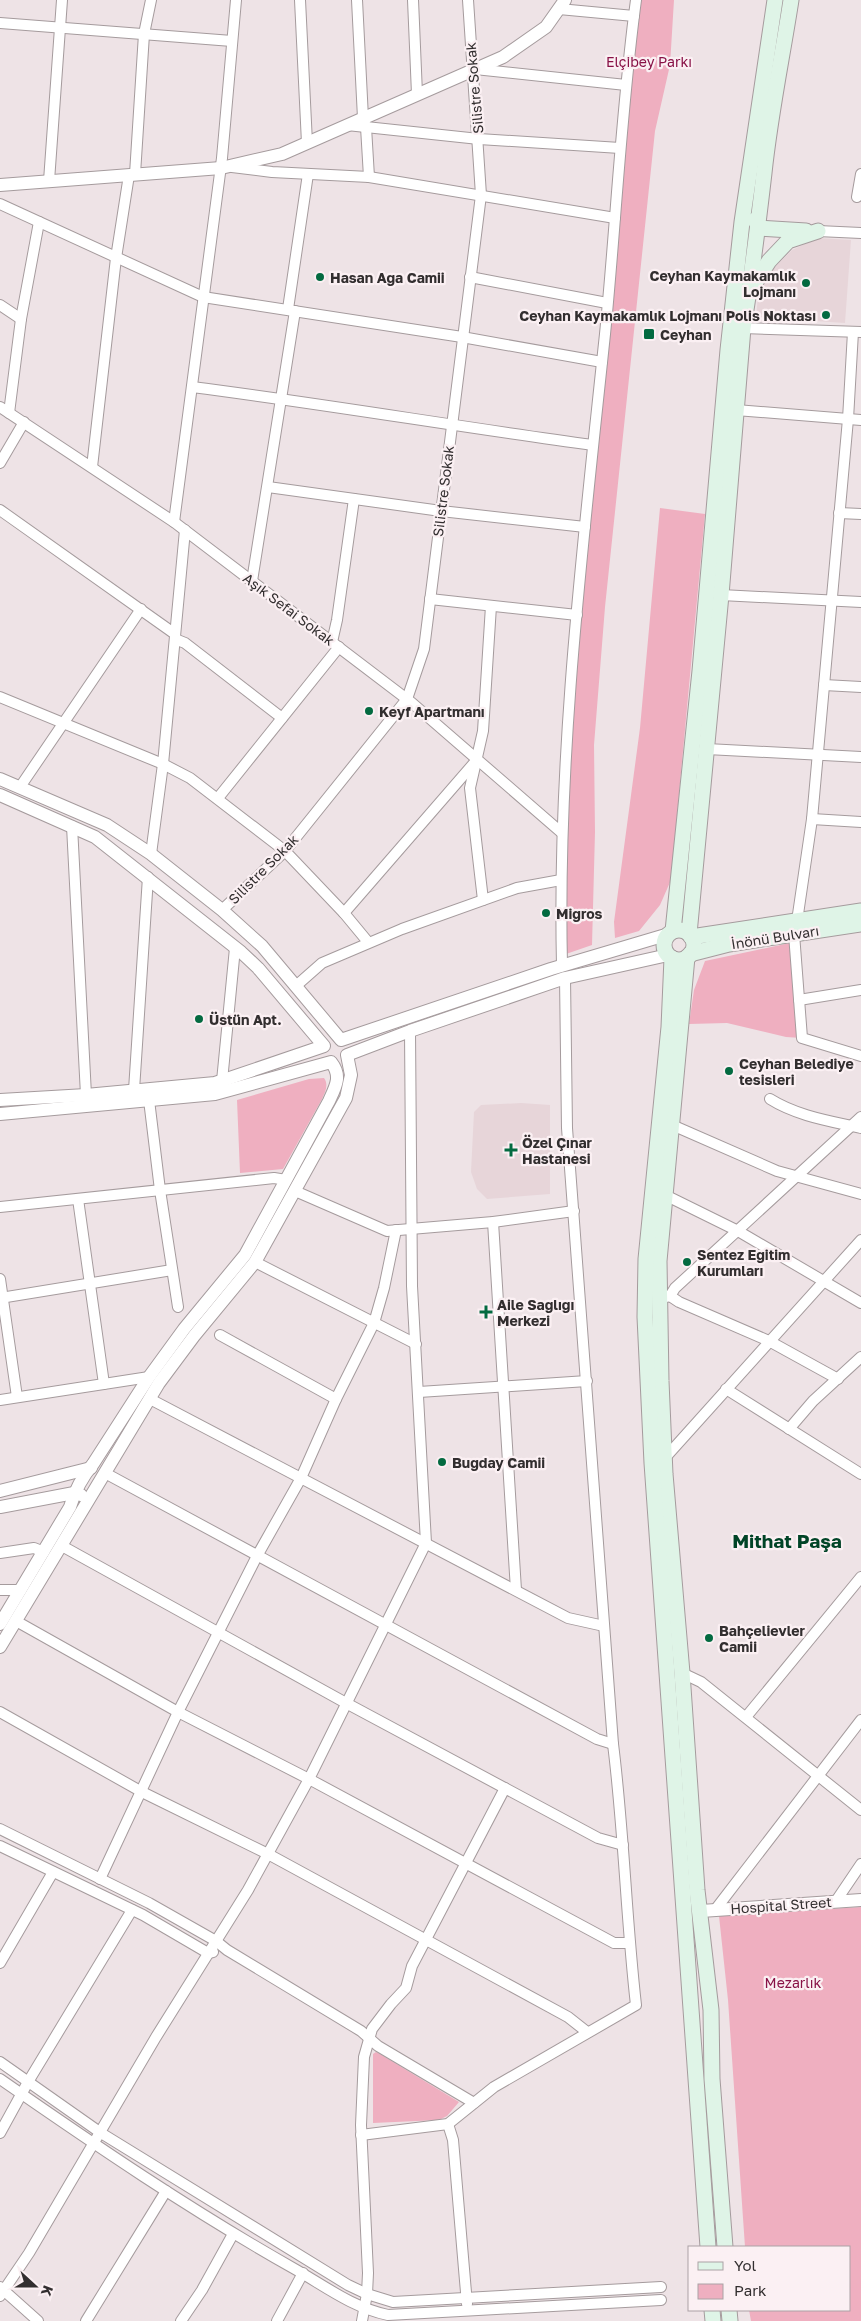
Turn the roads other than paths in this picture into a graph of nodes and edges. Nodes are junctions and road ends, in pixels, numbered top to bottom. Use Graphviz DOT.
graph roads {
  1 [pos="62,0"];
  2 [pos="151,0"];
  3 [pos="236,0"];
  4 [pos="300,0"];
  5 [pos="357,0"];
  6 [pos="412,0"];
  7 [pos="468,0"];
  8 [pos="636,0"];
  9 [pos="775,0"];
  10 [pos="791,0"];
  11 [pos="562,4"];
  12 [pos="634,16"];
  13 [pos="0,23"];
  14 [pos="60,28"];
  15 [pos="144,34"];
  16 [pos="232,41"];
  17 [pos="473,69"];
  18 [pos="626,85"];
  19 [pos="418,94"];
  20 [pos="364,123"];
  21 [pos="479,139"];
  22 [pos="307,143"];
  23 [pos="620,148"];
  24 [pos="224,167"];
  25 [pos="308,174"];
  26 [pos="861,174"];
  27 [pos="132,175"];
  28 [pos="369,177"];
  29 [pos="49,182"];
  30 [pos="0,185"];
  31 [pos="481,194"];
  32 [pos="857,197"];
  33 [pos="0,204"];
  34 [pos="615,218"];
  35 [pos="39,222"];
  36 [pos="742,222"];
  37 [pos="759,228"];
  38 [pos="818,231"];
  39 [pos="861,233"];
  40 [pos="788,240"];
  41 [pos="740,245"];
  42 [pos="756,250"];
  43 [pos="116,258"];
  44 [pos="470,277"];
  45 [pos="750,290"];
  46 [pos="203,296"];
  47 [pos="608,303"];
  48 [pos="0,305"];
  49 [pos="291,310"];
  50 [pos="21,319"];
  51 [pos="743,328"];
  52 [pos="857,332"];
  53 [pos="462,337"];
  54 [pos="602,362"];
  55 [pos="192,387"];
  56 [pos="281,398"];
  57 [pos="0,407"];
  58 [pos="736,410"];
  59 [pos="9,412"];
  60 [pos="848,419"];
  61 [pos="861,420"];
  62 [pos="24,422"];
  63 [pos="451,426"];
  64 [pos="593,445"];
  65 [pos="0,463"];
  66 [pos="92,467"];
  67 [pos="268,487"];
  68 [pos="354,498"];
  69 [pos="0,510"];
  70 [pos="441,510"];
  71 [pos="839,513"];
  72 [pos="861,514"];
  73 [pos="174,522"];
  74 [pos="585,527"];
  75 [pos="185,530"];
  76 [pos="252,581"];
  77 [pos="721,595"];
  78 [pos="430,599"];
  79 [pos="831,600"];
  80 [pos="861,602"];
  81 [pos="491,606"];
  82 [pos="141,609"];
  83 [pos="577,615"];
  84 [pos="175,636"];
  85 [pos="336,645"];
  86 [pos="824,685"];
  87 [pos="861,687"];
  88 [pos="0,697"];
  89 [pos="407,699"];
  90 [pos="282,718"];
  91 [pos="62,723"];
  92 [pos="707,749"];
  93 [pos="817,755"];
  94 [pos="861,757"];
  95 [pos="477,759"];
  96 [pos="163,764"];
  97 [pos="0,779"];
  98 [pos="20,787"];
  99 [pos="0,795"];
  100 [pos="218,798"];
  101 [pos="812,819"];
  102 [pos="861,822"];
  103 [pos="72,826"];
  104 [pos="562,833"];
  105 [pos="285,851"];
  106 [pos="150,854"];
  107 [pos="148,877"];
  108 [pos="561,880"];
  109 [pos="483,900"];
  110 [pos="222,910"];
  111 [pos="861,911"];
  112 [pos="344,913"];
  113 [pos="861,924"];
  114 [pos="796,928"];
  115 [pos="671,933"];
  116 [pos="690,935"];
  117 [pos="368,942"];
  118 [pos="235,948"];
  119 [pos="679,956"];
  120 [pos="562,965"];
  121 [pos="565,978"];
  122 [pos="297,985"];
  123 [pos="861,990"];
  124 [pos="799,1000"];
  125 [pos="410,1030"];
  126 [pos="341,1040"];
  127 [pos="324,1046"];
  128 [pos="347,1054"];
  129 [pos="861,1056"];
  130 [pos="331,1062"];
  131 [pos="222,1081"];
  132 [pos="134,1090"];
  133 [pos="86,1095"];
  134 [pos="770,1099"];
  135 [pos="0,1100"];
  136 [pos="149,1100"];
  137 [pos="0,1114"];
  138 [pos="861,1116"];
  139 [pos="672,1125"];
  140 [pos="856,1127"];
  141 [pos="797,1178"];
  142 [pos="286,1180"];
  143 [pos="160,1190"];
  144 [pos="295,1191"];
  145 [pos="861,1194"];
  146 [pos="665,1195"];
  147 [pos="78,1199"];
  148 [pos="0,1207"];
  149 [pos="574,1211"];
  150 [pos="493,1222"];
  151 [pos="396,1230"];
  152 [pos="411,1230"];
  153 [pos="738,1231"];
  154 [pos="859,1246"];
  155 [pos="255,1262"];
  156 [pos="172,1270"];
  157 [pos="0,1278"];
  158 [pos="824,1280"];
  159 [pos="88,1284"];
  160 [pos="664,1297"];
  161 [pos="1,1298"];
  162 [pos="861,1303"];
  163 [pos="178,1307"];
  164 [pos="374,1323"];
  165 [pos="220,1335"];
  166 [pos="769,1341"];
  167 [pos="416,1344"];
  168 [pos="861,1357"];
  169 [pos="149,1377"];
  170 [pos="838,1379"];
  171 [pos="587,1381"];
  172 [pos="104,1384"];
  173 [pos="505,1385"];
  174 [pos="726,1389"];
  175 [pos="419,1392"];
  176 [pos="17,1397"];
  177 [pos="150,1399"];
  178 [pos="336,1399"];
  179 [pos="0,1400"];
  180 [pos="789,1429"];
  181 [pos="664,1459"];
  182 [pos="90,1468"];
  183 [pos="105,1473"];
  184 [pos="861,1474"];
  185 [pos="301,1478"];
  186 [pos="0,1491"];
  187 [pos="74,1493"];
  188 [pos="92,1494"];
  189 [pos="0,1507"];
  190 [pos="426,1543"];
  191 [pos="62,1546"];
  192 [pos="44,1552"];
  193 [pos="0,1553"];
  194 [pos="257,1556"];
  195 [pos="861,1577"];
  196 [pos="0,1590"];
  197 [pos="21,1590"];
  198 [pos="516,1590"];
  199 [pos="16,1621"];
  200 [pos="385,1623"];
  201 [pos="0,1624"];
  202 [pos="604,1626"];
  203 [pos="218,1634"];
  204 [pos="0,1647"];
  205 [pos="682,1674"];
  206 [pos="346,1703"];
  207 [pos="0,1712"];
  208 [pos="178,1712"];
  209 [pos="746,1716"];
  210 [pos="861,1720"];
  211 [pos="613,1744"];
  212 [pos="818,1775"];
  213 [pos="310,1779"];
  214 [pos="505,1788"];
  215 [pos="142,1792"];
  216 [pos="861,1810"];
  217 [pos="0,1829"];
  218 [pos="623,1845"];
  219 [pos="0,1846"];
  220 [pos="268,1854"];
  221 [pos="465,1864"];
  222 [pos="861,1864"];
  223 [pos="53,1872"];
  224 [pos="100,1879"];
  225 [pos="861,1900"];
  226 [pos="836,1902"];
  227 [pos="132,1910"];
  228 [pos="708,1911"];
  229 [pos="704,1933"];
  230 [pos="684,1937"];
  231 [pos="425,1940"];
  232 [pos="216,1941"];
  233 [pos="629,1943"];
  234 [pos="228,1950"];
  235 [pos="208,1953"];
  236 [pos="0,1963"];
  237 [pos="710,2000"];
  238 [pos="689,2002"];
  239 [pos="587,2032"];
  240 [pos="370,2039"];
  241 [pos="0,2062"];
  242 [pos="0,2079"];
  243 [pos="28,2082"];
  244 [pos="22,2094"];
  245 [pos="474,2103"];
  246 [pos="448,2124"];
  247 [pos="0,2133"];
  248 [pos="101,2134"];
  249 [pos="361,2135"];
  250 [pos="94,2143"];
  251 [pos="166,2191"];
  252 [pos="233,2234"];
  253 [pos="708,2246"];
  254 [pos="724,2246"];
  255 [pos="303,2273"];
  256 [pos="660,2287"];
  257 [pos="1,2291"];
  258 [pos="367,2294"];
  259 [pos="466,2298"];
  260 [pos="661,2300"];
  261 [pos="365,2309"];
  262 [pos="467,2311"];
  263 [pos="38,2321"];
  264 [pos="86,2321"];
  265 [pos="181,2321"];
  266 [pos="276,2321"];
  267 [pos="362,2321"];
  1 -- 14 [label="street"];
  2 -- 15 [label="street"];
  3 -- 16 [label="street"];
  4 -- 22 [label="street"];
  5 -- 20 [label="street"];
  6 -- 19 [label="street"];
  7 -- 17 [label="street, Silistre Sokak"];
  8 -- 12 [label="street"];
  9 -- 36 [label="main road"];
  10 -- 37 [label="main road"];
  11 -- 12 [label="street"];
  11 -- 17 [label="street"];
  12 -- 18 [label="street"];
  13 -- 14 [label="street"];
  14 -- 15 [label="street"];
  14 -- 29 [label="street"];
  15 -- 16 [label="street"];
  15 -- 27 [label="street"];
  16 -- 24 [label="street"];
  17 -- 18 [label="street"];
  17 -- 19 [label="street"];
  17 -- 21 [label="street, Silistre Sokak"];
  18 -- 23 [label="street"];
  19 -- 20 [label="street"];
  20 -- 21 [label="street"];
  20 -- 22 [label="street"];
  20 -- 28 [label="street"];
  21 -- 23 [label="street"];
  21 -- 31 [label="street, Silistre Sokak"];
  22 -- 24 [label="street"];
  23 -- 34 [label="street"];
  24 -- 25 [label="street"];
  24 -- 27 [label="street"];
  24 -- 46 [label="street"];
  25 -- 28 [label="street"];
  25 -- 49 [label="street"];
  26 -- 32 [label="street"];
  27 -- 29 [label="street"];
  27 -- 43 [label="street"];
  28 -- 31 [label="street"];
  29 -- 30 [label="street"];
  31 -- 34 [label="street"];
  31 -- 44 [label="street, Silistre Sokak"];
  33 -- 35 [label="street"];
  34 -- 47 [label="street"];
  35 -- 43 [label="street"];
  35 -- 50 [label="street"];
  36 -- 37 [label="main road"];
  36 -- 41 [label="main road"];
  37 -- 38 [label="main road"];
  37 -- 42 [label="main road"];
  38 -- 39 [label="street"];
  38 -- 40 [label="main road"];
  40 -- 42 [label="main road"];
  40 -- 45 [label="main road"];
  41 -- 42 [label="main road"];
  41 -- 115 [label="main road"];
  42 -- 45 [label="main road"];
  43 -- 46 [label="street"];
  43 -- 66 [label="street"];
  44 -- 47 [label="street"];
  44 -- 53 [label="street, Silistre Sokak"];
  45 -- 51 [label="main road"];
  46 -- 49 [label="street"];
  46 -- 55 [label="street"];
  47 -- 54 [label="street"];
  48 -- 50 [label="street"];
  49 -- 53 [label="street"];
  49 -- 56 [label="street"];
  50 -- 59 [label="street"];
  51 -- 52 [label="street"];
  51 -- 58 [label="main road"];
  52 -- 60 [label="street"];
  53 -- 54 [label="street"];
  53 -- 63 [label="street, Silistre Sokak"];
  54 -- 64 [label="street"];
  55 -- 56 [label="street"];
  55 -- 73 [label="street"];
  56 -- 63 [label="street"];
  56 -- 67 [label="street"];
  57 -- 59 [label="street, Aşık Sefai Sokak"];
  58 -- 60 [label="street"];
  58 -- 77 [label="main road"];
  59 -- 62 [label="street, Aşık Sefai Sokak"];
  60 -- 61 [label="street"];
  60 -- 71 [label="street"];
  62 -- 65 [label="street"];
  62 -- 66 [label="street, Aşık Sefai Sokak"];
  63 -- 64 [label="street"];
  63 -- 70 [label="street, Silistre Sokak"];
  64 -- 74 [label="street"];
  66 -- 73 [label="street, Aşık Sefai Sokak"];
  67 -- 68 [label="street"];
  67 -- 76 [label="street"];
  68 -- 70 [label="street"];
  68 -- 85 [label="street"];
  69 -- 82 [label="street"];
  70 -- 74 [label="street"];
  70 -- 78 [label="street, Silistre Sokak"];
  71 -- 72 [label="street"];
  71 -- 79 [label="street"];
  73 -- 75 [label="street, Aşık Sefai Sokak"];
  74 -- 83 [label="street"];
  75 -- 76 [label="street, Aşık Sefai Sokak"];
  75 -- 84 [label="street"];
  76 -- 85 [label="street, Aşık Sefai Sokak"];
  77 -- 79 [label="street"];
  77 -- 92 [label="main road"];
  78 -- 81 [label="street"];
  78 -- 89 [label="street, Silistre Sokak"];
  79 -- 80 [label="street"];
  79 -- 86 [label="street"];
  81 -- 83 [label="street"];
  81 -- 95 [label="street"];
  82 -- 84 [label="street"];
  82 -- 91 [label="street"];
  83 -- 104 [label="street"];
  84 -- 90 [label="street"];
  84 -- 96 [label="street"];
  85 -- 89 [label="street, Aşık Sefai Sokak"];
  85 -- 90 [label="street"];
  86 -- 87 [label="street"];
  86 -- 93 [label="street"];
  88 -- 91 [label="street"];
  89 -- 95 [label="street, Aşık Sefai Sokak"];
  89 -- 105 [label="street, Silistre Sokak"];
  90 -- 100 [label="street"];
  91 -- 96 [label="street"];
  91 -- 98 [label="street"];
  92 -- 93 [label="street"];
  92 -- 116 [label="main road"];
  93 -- 94 [label="street"];
  93 -- 101 [label="street"];
  95 -- 104 [label="street, Aşık Sefai Sokak"];
  95 -- 109 [label="street"];
  95 -- 112 [label="street"];
  96 -- 100 [label="street"];
  96 -- 106 [label="street"];
  97 -- 98 [label="street"];
  98 -- 106 [label="street"];
  99 -- 103 [label="street"];
  100 -- 105 [label="street"];
  101 -- 102 [label="street"];
  101 -- 114 [label="street"];
  103 -- 107 [label="street"];
  103 -- 133 [label="street"];
  104 -- 108 [label="street"];
  105 -- 110 [label="street, Silistre Sokak"];
  105 -- 112 [label="street"];
  106 -- 110 [label="street"];
  107 -- 118 [label="street"];
  107 -- 132 [label="street"];
  108 -- 109 [label="street"];
  108 -- 120 [label="street"];
  109 -- 117 [label="street"];
  110 -- 122 [label="street"];
  111 -- 114 [label="main road, İnönü Bulvarı"];
  112 -- 117 [label="street"];
  113 -- 114 [label="main road, İnönü Bulvarı"];
  114 -- 116 [label="main road, İnönü Bulvarı"];
  114 -- 119 [label="main road, İnönü Bulvarı"];
  114 -- 124 [label="street"];
  115 -- 116 [label="main road"];
  115 -- 119 [label="main road"];
  115 -- 120 [label="street"];
  116 -- 119 [label="main road"];
  117 -- 122 [label="street"];
  118 -- 127 [label="street"];
  118 -- 131 [label="street"];
  119 -- 121 [label="street"];
  119 -- 139 [label="main road"];
  119 -- 230 [label="main road"];
  120 -- 126 [label="street"];
  121 -- 125 [label="street"];
  121 -- 149 [label="street"];
  122 -- 126 [label="street"];
  123 -- 124 [label="street"];
  124 -- 129 [label="street"];
  125 -- 128 [label="street"];
  125 -- 152 [label="street"];
  126 -- 127 [label="street"];
  126 -- 128 [label="street"];
  127 -- 130 [label="street"];
  127 -- 131 [label="street"];
  128 -- 130 [label="street"];
  128 -- 144 [label="street"];
  130 -- 136 [label="street"];
  130 -- 142 [label="street"];
  131 -- 132 [label="street"];
  132 -- 133 [label="street"];
  133 -- 135 [label="street"];
  134 -- 140 [label="street"];
  136 -- 137 [label="street"];
  136 -- 143 [label="street"];
  138 -- 140 [label="street"];
  139 -- 141 [label="street"];
  139 -- 146 [label="main road"];
  140 -- 141 [label="street"];
  141 -- 145 [label="street"];
  141 -- 153 [label="street"];
  142 -- 143 [label="street"];
  142 -- 169 [label="street"];
  143 -- 147 [label="street"];
  143 -- 156 [label="street"];
  144 -- 151 [label="street"];
  144 -- 155 [label="street"];
  146 -- 153 [label="street"];
  146 -- 160 [label="main road"];
  147 -- 148 [label="street"];
  147 -- 159 [label="street"];
  149 -- 150 [label="street"];
  149 -- 171 [label="street"];
  150 -- 152 [label="street"];
  150 -- 173 [label="street"];
  151 -- 152 [label="street"];
  151 -- 164 [label="street"];
  152 -- 167 [label="street"];
  153 -- 158 [label="street"];
  153 -- 160 [label="street"];
  154 -- 158 [label="street"];
  155 -- 164 [label="street"];
  155 -- 177 [label="street"];
  156 -- 159 [label="street"];
  156 -- 163 [label="street"];
  157 -- 161 [label="street"];
  158 -- 162 [label="street"];
  158 -- 166 [label="street"];
  159 -- 161 [label="street"];
  159 -- 172 [label="street"];
  160 -- 166 [label="street"];
  160 -- 181 [label="main road"];
  161 -- 176 [label="street"];
  164 -- 167 [label="street"];
  164 -- 178 [label="street"];
  165 -- 178 [label="street"];
  166 -- 170 [label="street"];
  166 -- 174 [label="street"];
  167 -- 175 [label="street"];
  168 -- 170 [label="street"];
  169 -- 172 [label="street"];
  169 -- 182 [label="street"];
  170 -- 180 [label="street"];
  171 -- 173 [label="street"];
  171 -- 202 [label="street"];
  172 -- 176 [label="street"];
  173 -- 175 [label="street"];
  173 -- 198 [label="street"];
  174 -- 180 [label="street"];
  174 -- 181 [label="street"];
  175 -- 190 [label="street"];
  176 -- 179 [label="street"];
  177 -- 183 [label="street"];
  177 -- 185 [label="street"];
  178 -- 185 [label="street"];
  180 -- 184 [label="street"];
  181 -- 205 [label="main road"];
  182 -- 183 [label="street"];
  182 -- 186 [label="street"];
  182 -- 187 [label="street"];
  183 -- 188 [label="street"];
  183 -- 194 [label="street"];
  185 -- 190 [label="street"];
  185 -- 194 [label="street"];
  187 -- 188 [label="street"];
  187 -- 189 [label="street"];
  187 -- 192 [label="street"];
  188 -- 191 [label="street"];
  190 -- 198 [label="street"];
  190 -- 200 [label="street"];
  191 -- 199 [label="street"];
  191 -- 203 [label="street"];
  192 -- 193 [label="street"];
  192 -- 197 [label="street"];
  194 -- 200 [label="street"];
  194 -- 203 [label="street"];
  195 -- 209 [label="street"];
  196 -- 197 [label="street"];
  197 -- 201 [label="street"];
  198 -- 202 [label="street"];
  199 -- 204 [label="street"];
  199 -- 208 [label="street"];
  200 -- 206 [label="street"];
  200 -- 211 [label="street"];
  202 -- 211 [label="street"];
  203 -- 206 [label="street"];
  203 -- 208 [label="street"];
  205 -- 209 [label="street"];
  205 -- 228 [label="main road"];
  206 -- 213 [label="street"];
  206 -- 214 [label="street"];
  207 -- 215 [label="street"];
  208 -- 213 [label="street"];
  208 -- 215 [label="street"];
  209 -- 212 [label="street"];
  210 -- 212 [label="street"];
  211 -- 218 [label="street"];
  212 -- 216 [label="street"];
  212 -- 228 [label="street"];
  213 -- 220 [label="street"];
  213 -- 221 [label="street"];
  214 -- 218 [label="street"];
  214 -- 221 [label="street"];
  215 -- 220 [label="street"];
  215 -- 224 [label="street"];
  217 -- 224 [label="street"];
  218 -- 233 [label="street"];
  219 -- 223 [label="street"];
  220 -- 231 [label="street"];
  220 -- 232 [label="street"];
  221 -- 231 [label="street"];
  221 -- 233 [label="street"];
  222 -- 226 [label="street"];
  223 -- 227 [label="street"];
  223 -- 236 [label="street"];
  224 -- 232 [label="street"];
  225 -- 226 [label="street, Hospital Street"];
  226 -- 228 [label="street, Hospital Street"];
  227 -- 235 [label="street"];
  227 -- 243 [label="street"];
  228 -- 229 [label="main road"];
  229 -- 230 [label="main road"];
  229 -- 237 [label="main road"];
  230 -- 238 [label="main road"];
  231 -- 239 [label="street"];
  231 -- 240 [label="street"];
  232 -- 234 [label="street"];
  232 -- 235 [label="street"];
  233 -- 239 [label="street"];
  234 -- 235 [label="street"];
  234 -- 240 [label="street"];
  235 -- 248 [label="street"];
  237 -- 238 [label="main road"];
  237 -- 254 [label="main road"];
  238 -- 253 [label="main road"];
  239 -- 245 [label="street"];
  240 -- 245 [label="street"];
  240 -- 249 [label="street"];
  241 -- 243 [label="street"];
  242 -- 244 [label="street"];
  243 -- 244 [label="street"];
  243 -- 248 [label="street"];
  244 -- 247 [label="street"];
  244 -- 250 [label="street"];
  245 -- 246 [label="street"];
  246 -- 249 [label="street"];
  246 -- 259 [label="street"];
  248 -- 250 [label="street"];
  248 -- 258 [label="street"];
  249 -- 258 [label="street"];
  250 -- 251 [label="street"];
  250 -- 257 [label="street"];
  251 -- 252 [label="street"];
  251 -- 264 [label="street"];
  252 -- 255 [label="street"];
  252 -- 265 [label="street"];
  255 -- 261 [label="street"];
  255 -- 266 [label="street"];
  256 -- 259 [label="street"];
  257 -- 263 [label="street"];
  258 -- 259 [label="street"];
  258 -- 261 [label="street"];
  259 -- 262 [label="street"];
  260 -- 262 [label="street"];
  261 -- 262 [label="street"];
  261 -- 267 [label="street"];
}
